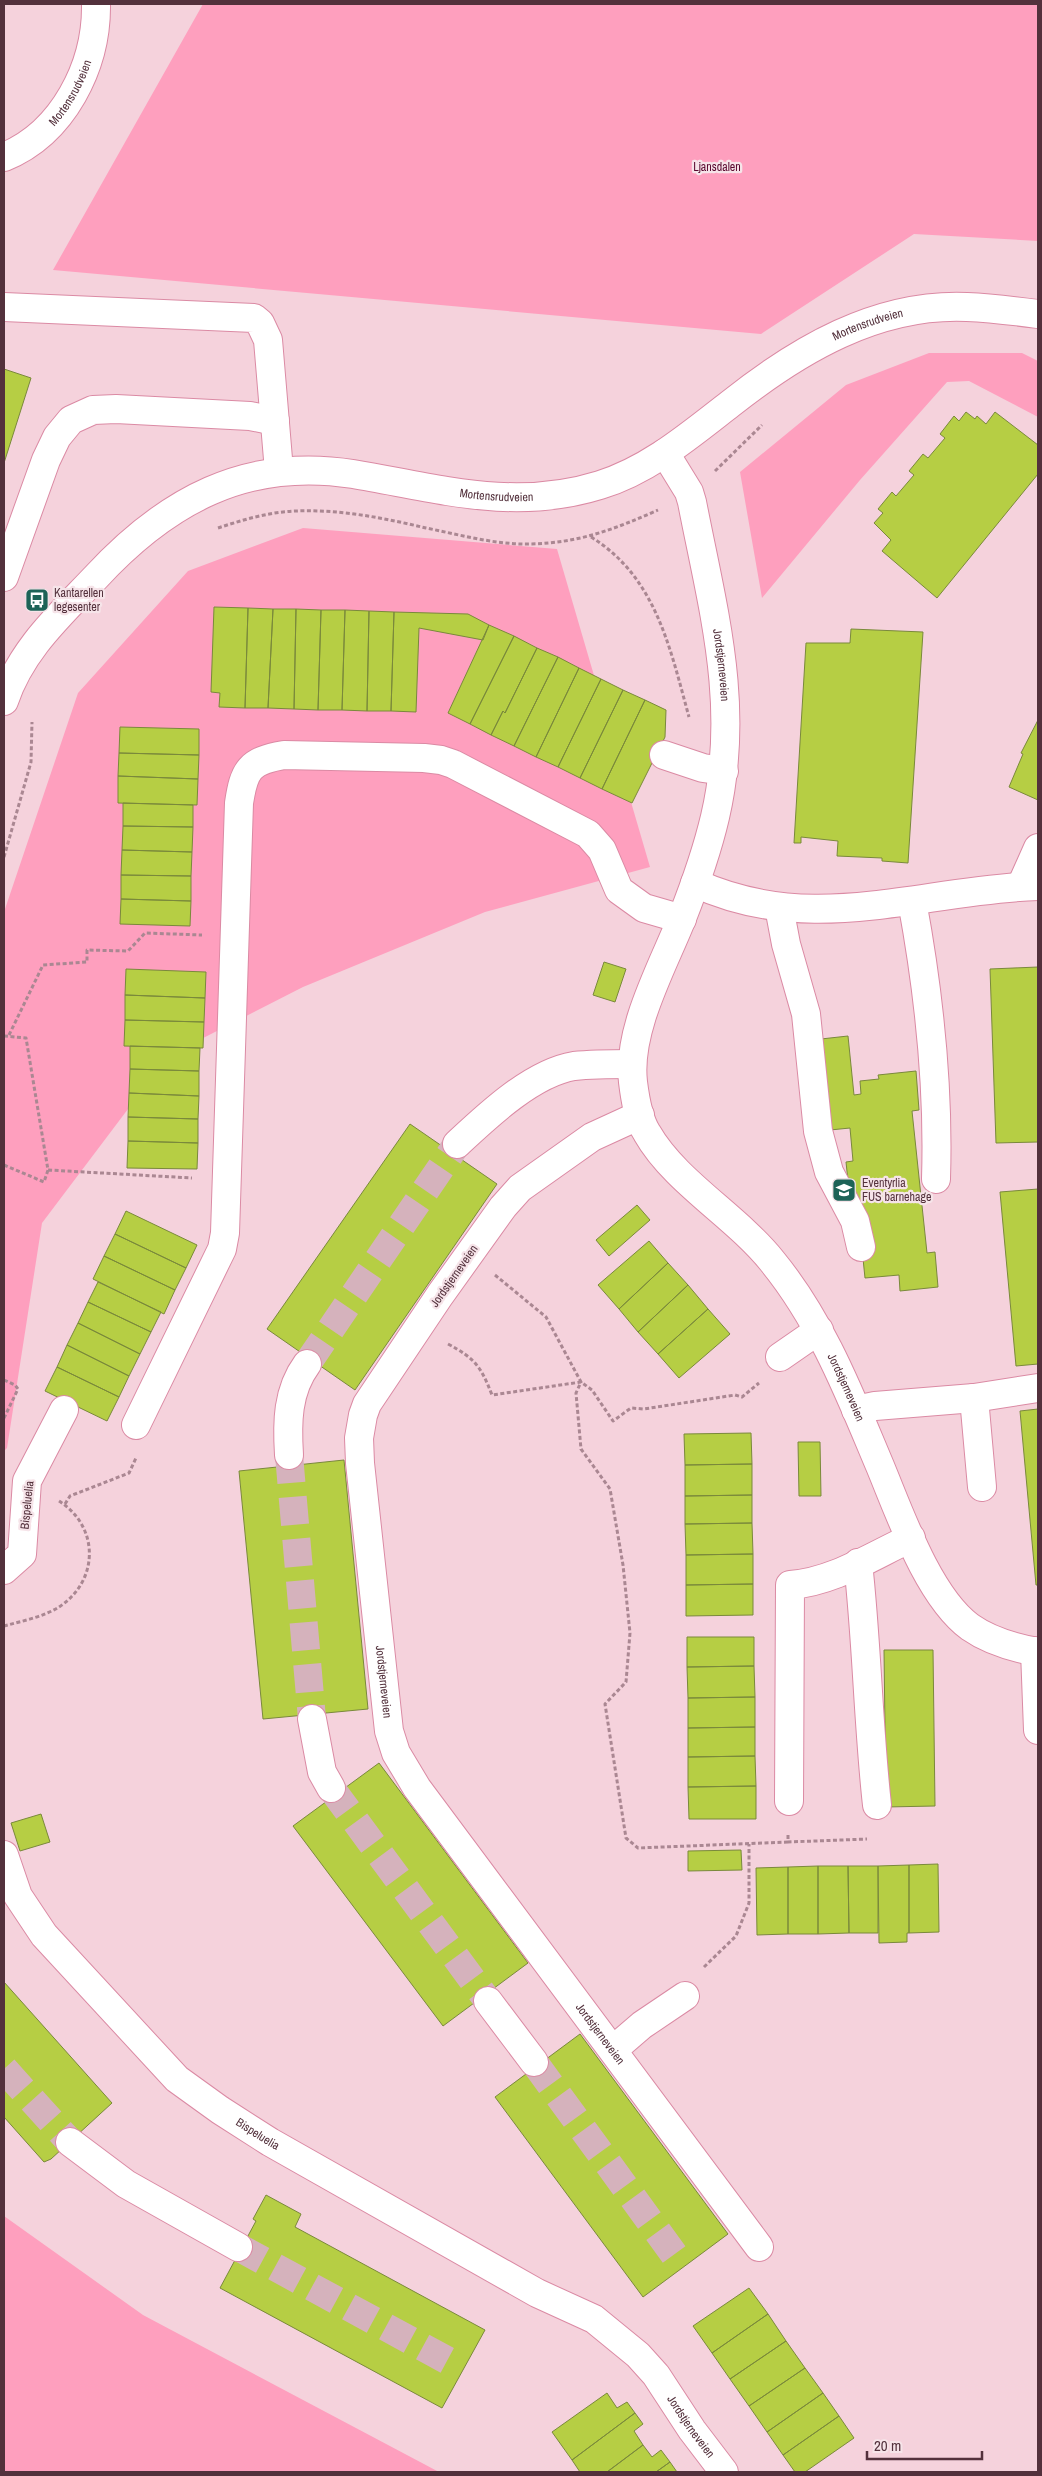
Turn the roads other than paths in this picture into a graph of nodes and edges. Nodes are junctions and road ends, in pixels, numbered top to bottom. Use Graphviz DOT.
graph roads {
  1 [pos="96,4"];
  2 [pos="4,157"];
  3 [pos="4,308"];
  4 [pos="1038,314"];
  5 [pos="275,421"];
  6 [pos="665,454"];
  7 [pos="279,472"];
  8 [pos="4,577"];
  9 [pos="9,674"];
  10 [pos="4,701"];
  11 [pos="664,755"];
  12 [pos="713,769"];
  13 [pos="1038,848"];
  14 [pos="695,883"];
  15 [pos="1030,886"];
  16 [pos="912,901"];
  17 [pos="779,907"];
  18 [pos="682,919"];
  19 [pos="632,1064"];
  20 [pos="640,1115"];
  21 [pos="457,1144"];
  22 [pos="936,1179"];
  23 [pos="862,1247"];
  24 [pos="819,1330"];
  25 [pos="780,1357"];
  26 [pos="307,1364"];
  27 [pos="1038,1388"];
  28 [pos="974,1398"];
  29 [pos="64,1410"];
  30 [pos="856,1410"];
  31 [pos="136,1425"];
  32 [pos="288,1455"];
  33 [pos="982,1487"];
  34 [pos="911,1538"];
  35 [pos="13,1562"];
  36 [pos="858,1563"];
  37 [pos="1037,1652"];
  38 [pos="312,1719"];
  39 [pos="1038,1730"];
  40 [pos="331,1788"];
  41 [pos="789,1801"];
  42 [pos="877,1805"];
  43 [pos="4,1854"];
  44 [pos="685,1996"];
  45 [pos="488,2002"];
  46 [pos="613,2050"];
  47 [pos="534,2062"];
  48 [pos="70,2142"];
  49 [pos="238,2247"];
  50 [pos="758,2247"];
  51 [pos="594,2319"];
  52 [pos="724,2472"];
  1 -- 2 [label="street, Mortensrudveien"];
  3 -- 5 [label="street"];
  4 -- 6 [label="street, Mortensrudveien"];
  5 -- 7 [label="street"];
  5 -- 8 [label="street"];
  6 -- 7 [label="street, Mortensrudveien"];
  6 -- 12 [label="street, Jordstjerneveien"];
  7 -- 9 [label="street, Mortensrudveien"];
  9 -- 10 [label="street, Mortensrudveien"];
  11 -- 12 [label="street"];
  12 -- 14 [label="street, Jordstjerneveien"];
  13 -- 15 [label="street"];
  14 -- 17 [label="street"];
  14 -- 18 [label="street, Jordstjerneveien"];
  15 -- 16 [label="street"];
  16 -- 17 [label="street"];
  16 -- 22 [label="street"];
  17 -- 23 [label="street"];
  18 -- 19 [label="street, Jordstjerneveien"];
  18 -- 31 [label="street"];
  19 -- 20 [label="street, Jordstjerneveien"];
  19 -- 21 [label="street"];
  20 -- 24 [label="street, Jordstjerneveien"];
  20 -- 46 [label="street, Jordstjerneveien"];
  24 -- 25 [label="street"];
  24 -- 30 [label="street, Jordstjerneveien"];
  26 -- 32 [label="street"];
  27 -- 28 [label="street"];
  28 -- 30 [label="street"];
  28 -- 33 [label="street"];
  29 -- 35 [label="street, Bispeluelia"];
  30 -- 34 [label="street, Jordstjerneveien"];
  34 -- 36 [label="street"];
  34 -- 37 [label="street, Jordstjerneveien"];
  36 -- 41 [label="street"];
  36 -- 42 [label="street"];
  37 -- 39 [label="street"];
  38 -- 40 [label="street"];
  43 -- 51 [label="street, Bispeluelia"];
  44 -- 46 [label="street"];
  45 -- 47 [label="street"];
  46 -- 50 [label="street, Jordstjerneveien"];
  48 -- 49 [label="street"];
  51 -- 52 [label="street, Jordstjerneveien"];
}
